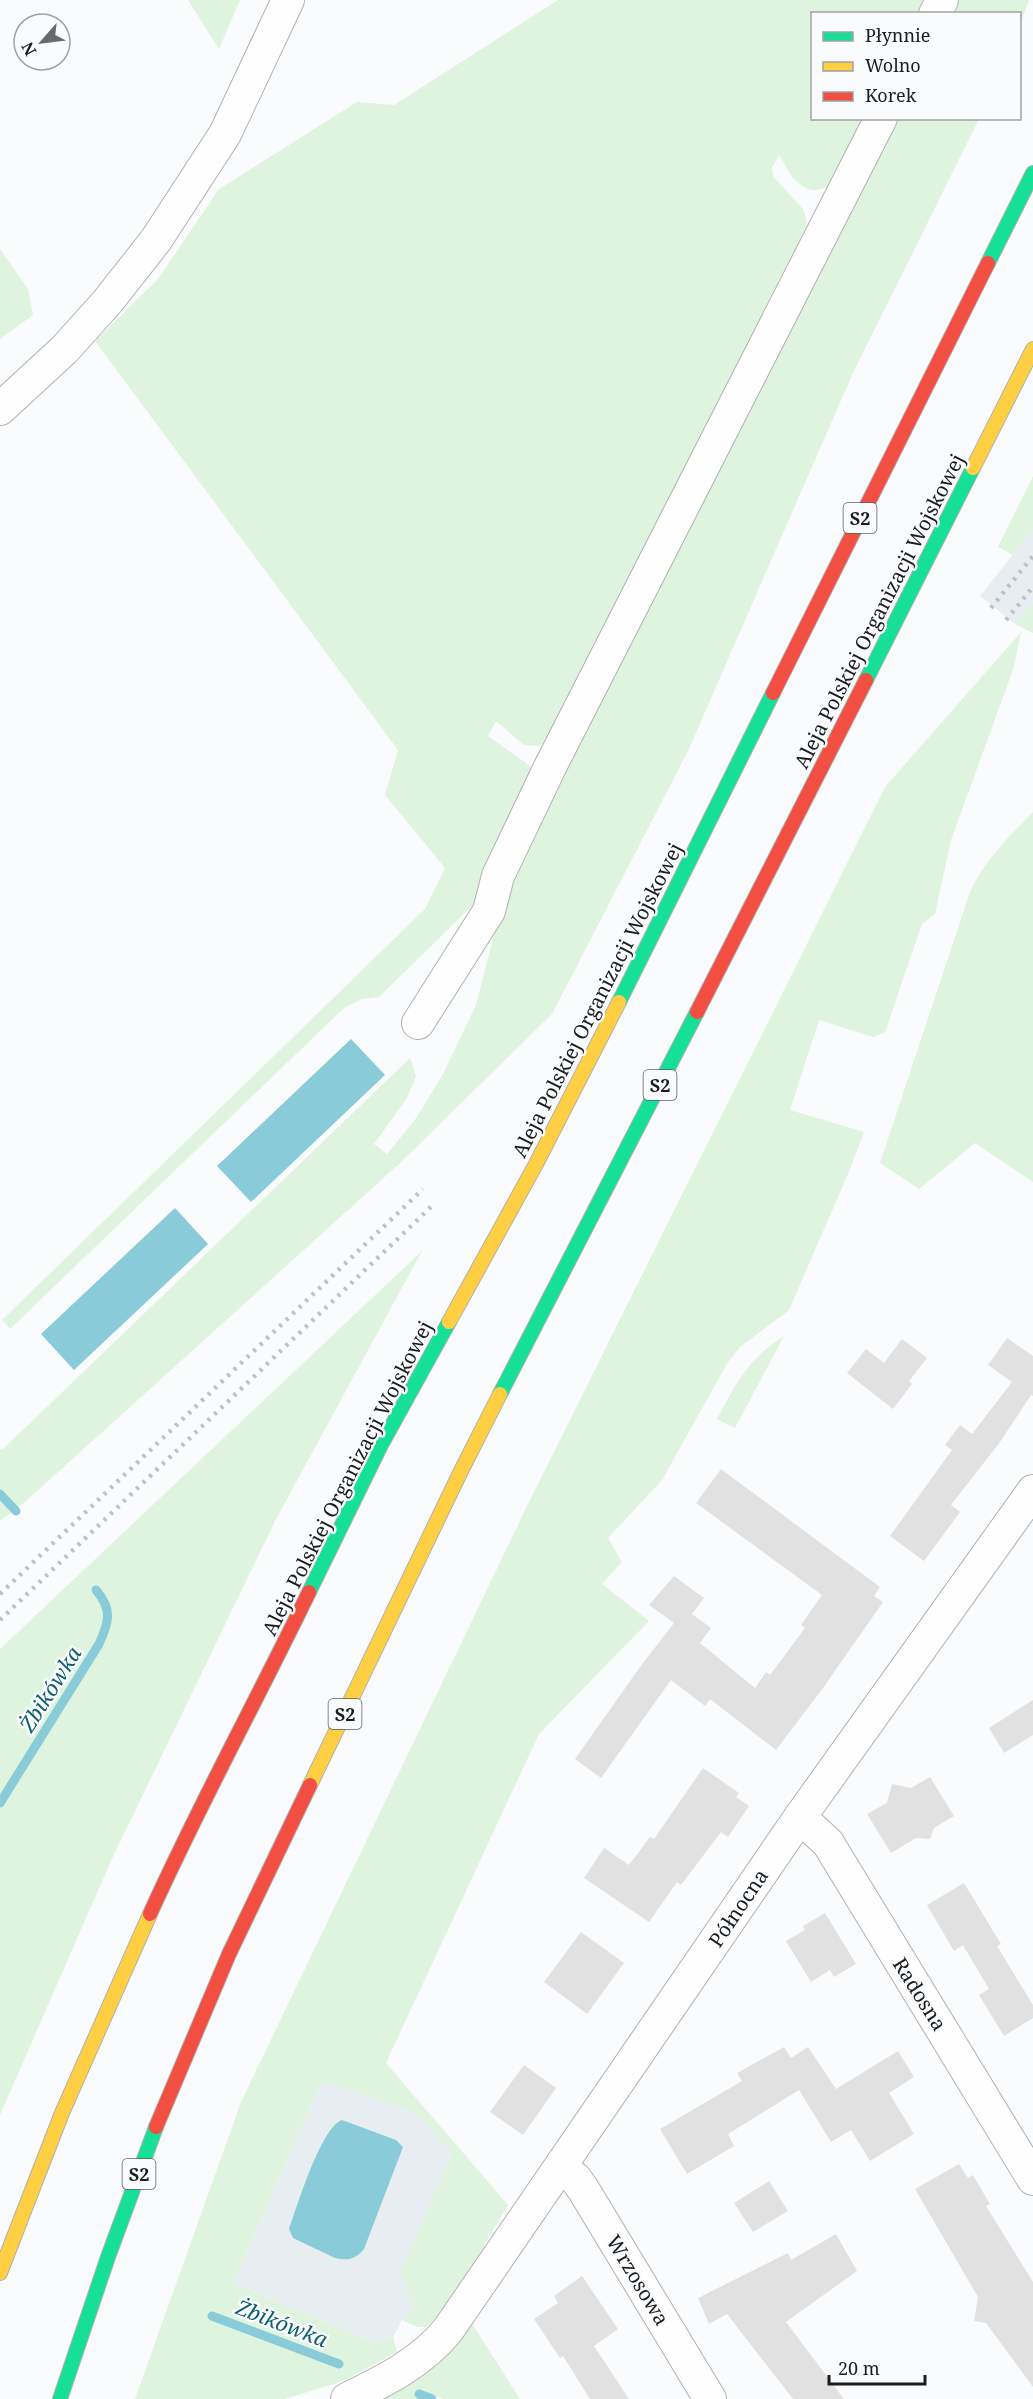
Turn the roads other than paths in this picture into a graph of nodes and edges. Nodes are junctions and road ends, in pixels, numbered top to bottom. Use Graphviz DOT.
graph roads {
  1 [pos="288,0"];
  2 [pos="880,120"];
  3 [pos="1033,173"];
  4 [pos="1033,349"];
  5 [pos="0,409"];
  6 [pos="418,1023"];
  7 [pos="1033,1491"];
  8 [pos="800,1817"];
  9 [pos="560,2168"];
  10 [pos="1033,2179"];
  11 [pos="0,2273"];
  12 [pos="60,2399"];
  13 [pos="346,2399"];
  14 [pos="710,2399"];
  1 -- 5 [label="street"];
  2 -- 6 [label="street"];
  3 -- 11 [label="highway, Aleja Polskiej Organizacji Wojskowej / S2"];
  4 -- 12 [label="highway, Aleja Polskiej Organizacji Wojskowej / S2"];
  7 -- 8 [label="street, Północna"];
  8 -- 9 [label="street, Północna"];
  8 -- 10 [label="street, Radosna"];
  9 -- 13 [label="street, Północna"];
  9 -- 14 [label="street, Wrzosowa"];
}
